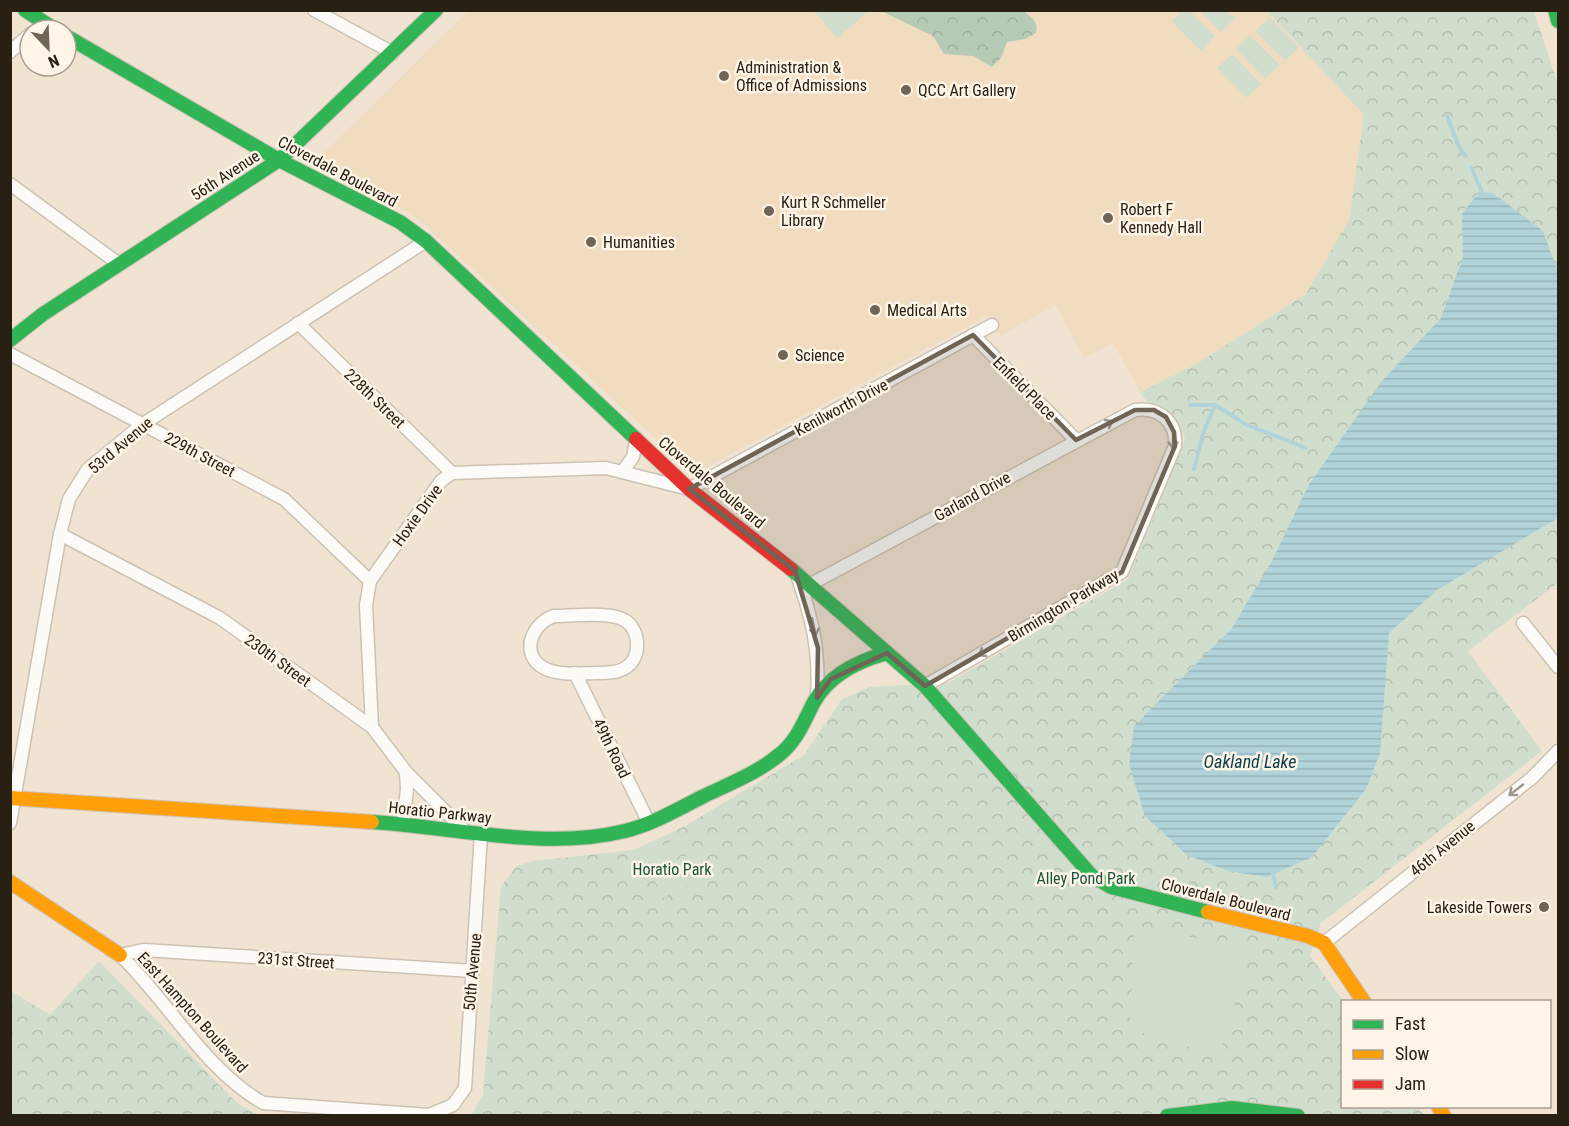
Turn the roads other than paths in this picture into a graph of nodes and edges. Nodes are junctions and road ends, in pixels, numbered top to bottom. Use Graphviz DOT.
graph roads {
  1 [pos="314,10"];
  2 [pos="436,10"];
  3 [pos="1555,10"];
  4 [pos="1558,21"];
  5 [pos="78,43"];
  6 [pos="393,53"];
  7 [pos="279,160"];
  8 [pos="10,184"];
  9 [pos="426,241"];
  10 [pos="119,264"];
  11 [pos="298,323"];
  12 [pos="992,325"];
  13 [pos="973,335"];
  14 [pos="10,340"];
  15 [pos="10,354"];
  16 [pos="1135,410"];
  17 [pos="143,424"];
  18 [pos="1076,440"];
  19 [pos="636,441"];
  20 [pos="624,471"];
  21 [pos="452,473"];
  22 [pos="689,489"];
  23 [pos="60,534"];
  24 [pos="795,571"];
  25 [pos="370,581"];
  26 [pos="811,584"];
  27 [pos="1523,623"];
  28 [pos="886,653"];
  29 [pos="1558,667"];
  30 [pos="575,673"];
  31 [pos="925,686"];
  32 [pos="817,698"];
  33 [pos="372,727"];
  34 [pos="1558,751"];
  35 [pos="406,772"];
  36 [pos="12,799"];
  37 [pos="10,823"];
  38 [pos="649,823"];
  39 [pos="403,824"];
  40 [pos="463,829"];
  41 [pos="481,834"];
  42 [pos="10,882"];
  43 [pos="1324,943"];
  44 [pos="120,955"];
  45 [pos="473,971"];
  46 [pos="1363,1000"];
  47 [pos="453,1106"];
  48 [pos="1167,1116"];
  49 [pos="1298,1116"];
  1 -- 6 [label="street"];
  2 -- 6 [label="main road, 56th Avenue"];
  3 -- 4 [label="main road"];
  5 -- 7 [label="main road, Cloverdale Boulevard"];
  6 -- 7 [label="main road, 56th Avenue"];
  7 -- 9 [label="main road, Cloverdale Boulevard"];
  7 -- 10 [label="main road, 56th Avenue"];
  8 -- 10 [label="street"];
  9 -- 11 [label="street, 53rd Avenue"];
  9 -- 19 [label="main road, Cloverdale Boulevard"];
  10 -- 14 [label="main road, 56th Avenue"];
  11 -- 17 [label="street, 53rd Avenue"];
  11 -- 21 [label="street, 228th Street"];
  12 -- 13 [label="street, Kenilworth Drive"];
  13 -- 18 [label="street, Enfield Place"];
  13 -- 22 [label="street, Kenilworth Drive"];
  15 -- 17 [label="street, 229th Street"];
  18 -- 16 [label="street, Garland Drive, one-way"];
  16 -- 31 [label="street, Birmington Parkway, one-way"];
  17 -- 23 [label="street, 53rd Avenue"];
  17 -- 25 [label="street, 229th Street"];
  18 -- 26 [label="street, Garland Drive"];
  19 -- 20 [label="street"];
  19 -- 22 [label="main road, Cloverdale Boulevard"];
  20 -- 21 [label="street, Hoxie Drive"];
  20 -- 22 [label="street, Hoxie Drive"];
  21 -- 25 [label="street, Hoxie Drive"];
  22 -- 24 [label="main road, Cloverdale Boulevard"];
  23 -- 33 [label="street, 230th Street"];
  23 -- 36 [label="street, 53rd Avenue"];
  24 -- 26 [label="main road, Cloverdale Boulevard"];
  24 -- 32 [label="street, Horatio Parkway, one-way"];
  25 -- 33 [label="street, Hoxie Drive"];
  26 -- 28 [label="main road, Cloverdale Boulevard"];
  27 -- 29 [label="street"];
  28 -- 31 [label="main road, Cloverdale Boulevard"];
  28 -- 32 [label="main road, Horatio Parkway"];
  30 -- 30 [label="street"];
  30 -- 38 [label="street, 49th Road"];
  31 -- 43 [label="main road, Cloverdale Boulevard"];
  32 -- 38 [label="main road, Horatio Parkway"];
  33 -- 35 [label="street, 230th Street"];
  34 -- 43 [label="street, 46th Avenue, one-way"];
  35 -- 39 [label="street"];
  35 -- 40 [label="street, 230th Street"];
  36 -- 37 [label="street, 53rd Avenue"];
  36 -- 39 [label="main road, Horatio Parkway"];
  38 -- 41 [label="main road, Horatio Parkway"];
  39 -- 40 [label="main road, Horatio Parkway"];
  40 -- 41 [label="main road, Horatio Parkway"];
  41 -- 45 [label="street, 50th Avenue"];
  42 -- 44 [label="main road, East Hampton Boulevard"];
  43 -- 46 [label="main road"];
  44 -- 45 [label="street, 231st Street"];
  44 -- 47 [label="street, East Hampton Boulevard"];
  45 -- 47 [label="street, 50th Avenue"];
  48 -- 49 [label="main road"];
}
